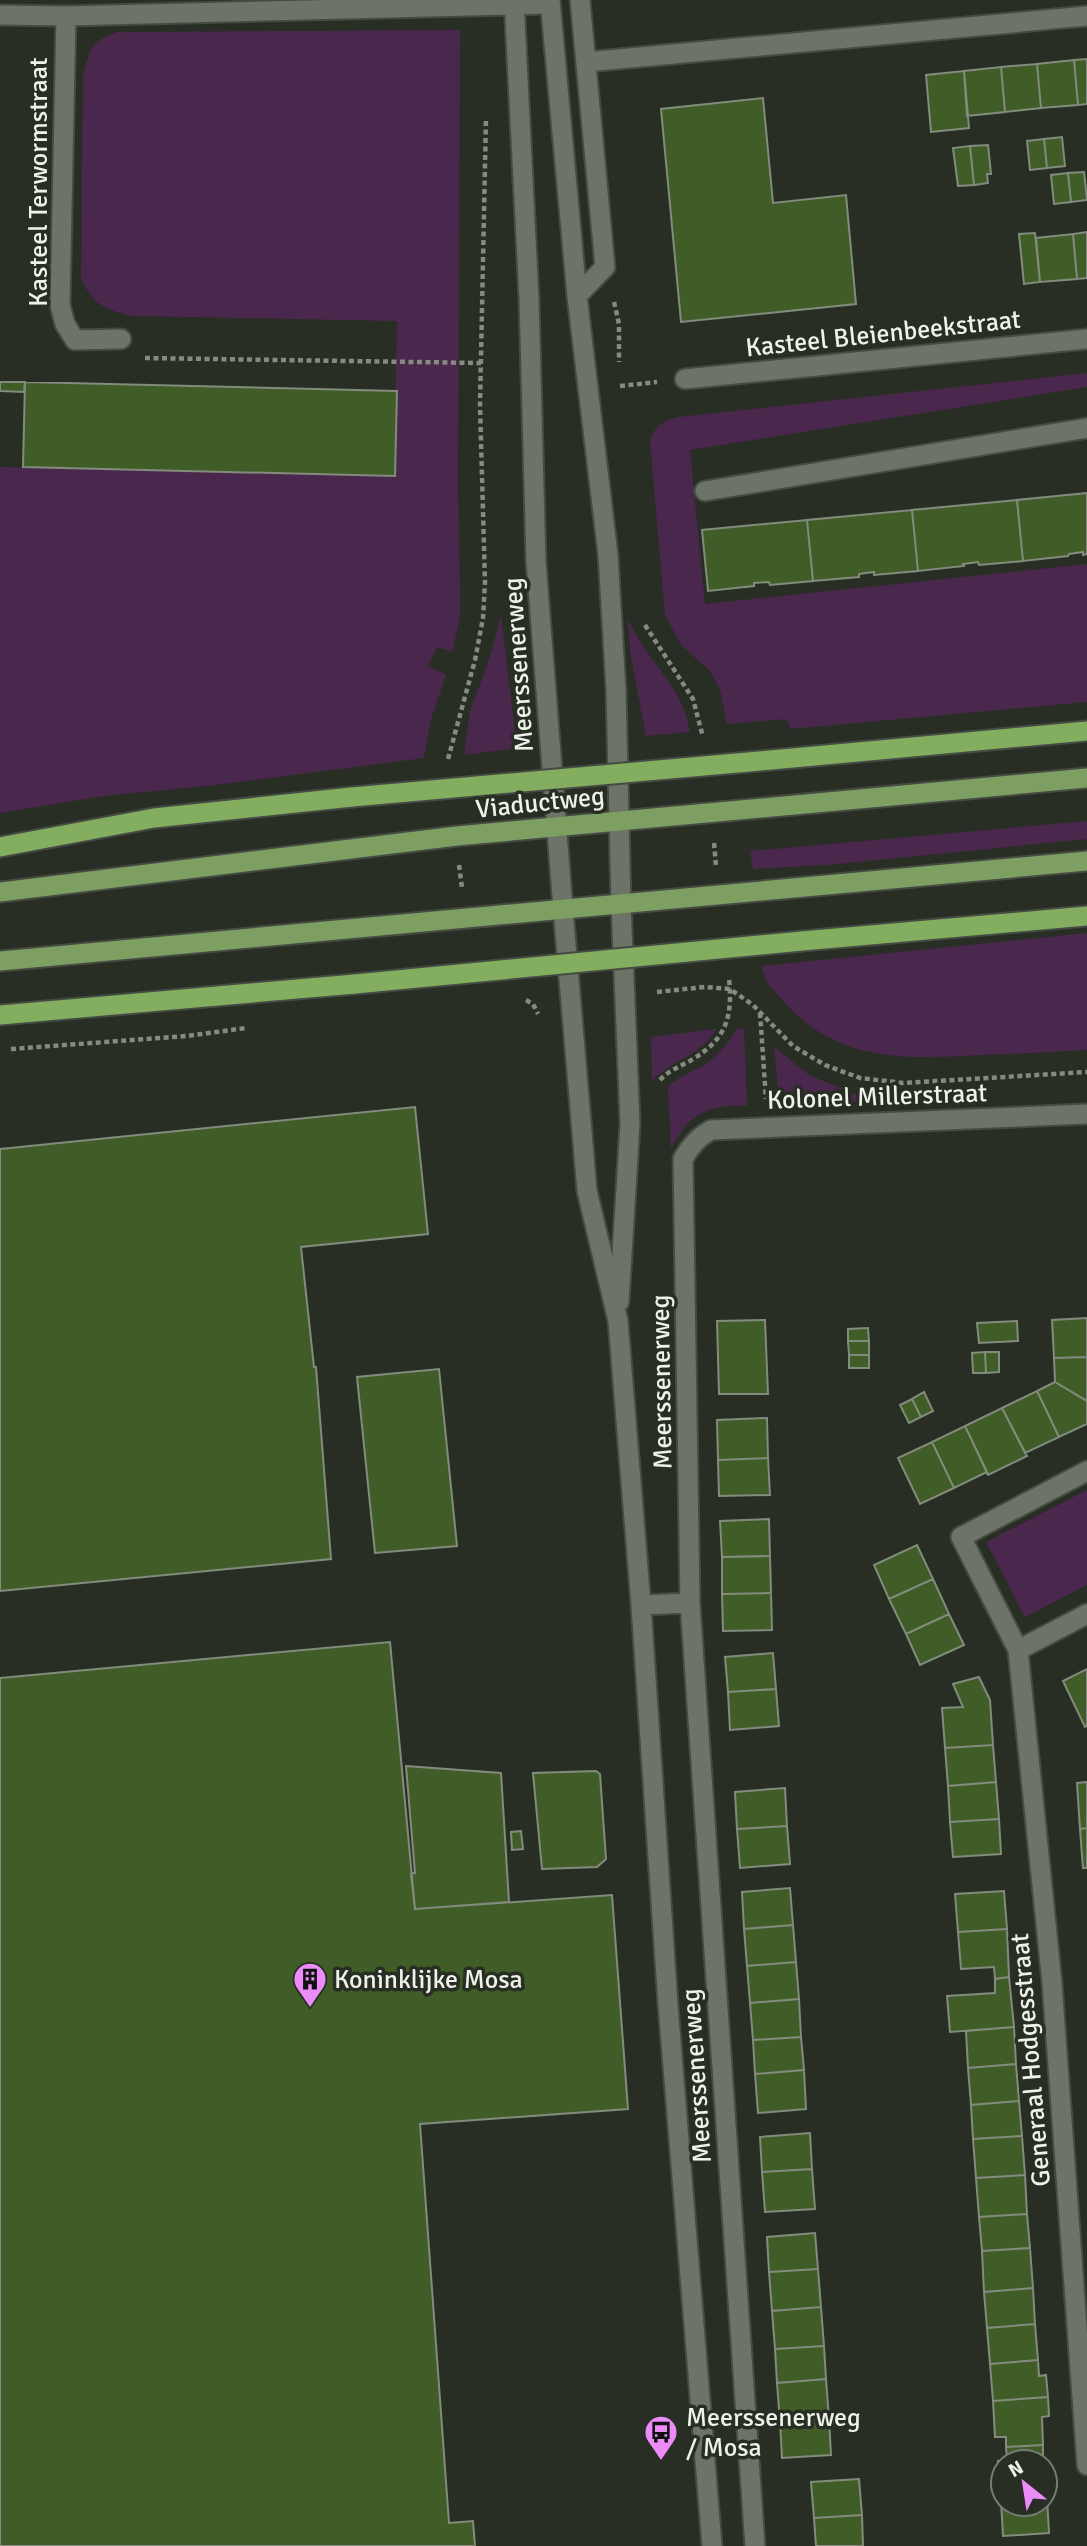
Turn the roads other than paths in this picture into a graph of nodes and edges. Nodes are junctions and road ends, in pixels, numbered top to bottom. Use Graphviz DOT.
graph roads {
  1 [pos="580,0"];
  2 [pos="550,2"];
  3 [pos="514,3"];
  4 [pos="0,15"];
  5 [pos="66,16"];
  6 [pos="1087,16"];
  7 [pos="586,62"];
  8 [pos="577,296"];
  9 [pos="1087,339"];
  10 [pos="121,340"];
  11 [pos="685,379"];
  12 [pos="1087,428"];
  13 [pos="705,491"];
  14 [pos="1087,731"];
  15 [pos="1087,778"];
  16 [pos="619,820"];
  17 [pos="558,826"];
  18 [pos="0,847"];
  19 [pos="1087,860"];
  20 [pos="0,892"];
  21 [pos="621,904"];
  22 [pos="563,909"];
  23 [pos="1087,916"];
  24 [pos="0,961"];
  25 [pos="0,1016"];
  26 [pos="1087,1114"];
  27 [pos="683,1159"];
  28 [pos="618,1321"];
  29 [pos="1087,1471"];
  30 [pos="690,1603"];
  31 [pos="640,1605"];
  32 [pos="1087,1614"];
  33 [pos="1018,1650"];
  34 [pos="1087,2466"];
  35 [pos="712,2546"];
  36 [pos="755,2546"];
  1 -- 7 [label="street"];
  2 -- 3 [label="street"];
  2 -- 8 [label="street, Meerssenerweg"];
  3 -- 5 [label="street"];
  3 -- 17 [label="street, Meerssenerweg"];
  4 -- 5 [label="street"];
  5 -- 10 [label="street, Kasteel Terwormstraat"];
  6 -- 7 [label="street"];
  7 -- 8 [label="street"];
  8 -- 16 [label="street, Meerssenerweg"];
  9 -- 11 [label="street, Kasteel Bleienbeekstraat"];
  12 -- 13 [label="street"];
  14 -- 18 [label="highway, bridge"];
  15 -- 16 [label="main road, Viaductweg"];
  16 -- 17 [label="main road, Viaductweg"];
  16 -- 21 [label="street, Meerssenerweg"];
  17 -- 20 [label="main road, Viaductweg"];
  17 -- 22 [label="street, Meerssenerweg"];
  19 -- 21 [label="main road"];
  21 -- 22 [label="main road"];
  21 -- 28 [label="street, Meerssenerweg"];
  22 -- 24 [label="main road"];
  22 -- 28 [label="street, Meerssenerweg"];
  23 -- 25 [label="highway, bridge"];
  26 -- 27 [label="street, Kolonel Millerstraat"];
  27 -- 30 [label="street, Meerssenerweg"];
  28 -- 31 [label="street, Meerssenerweg"];
  29 -- 33 [label="street"];
  30 -- 31 [label="street"];
  30 -- 36 [label="street, Meerssenerweg"];
  31 -- 35 [label="street, Meerssenerweg"];
  32 -- 33 [label="street"];
  33 -- 34 [label="street, Generaal Hodgesstraat"];
}
